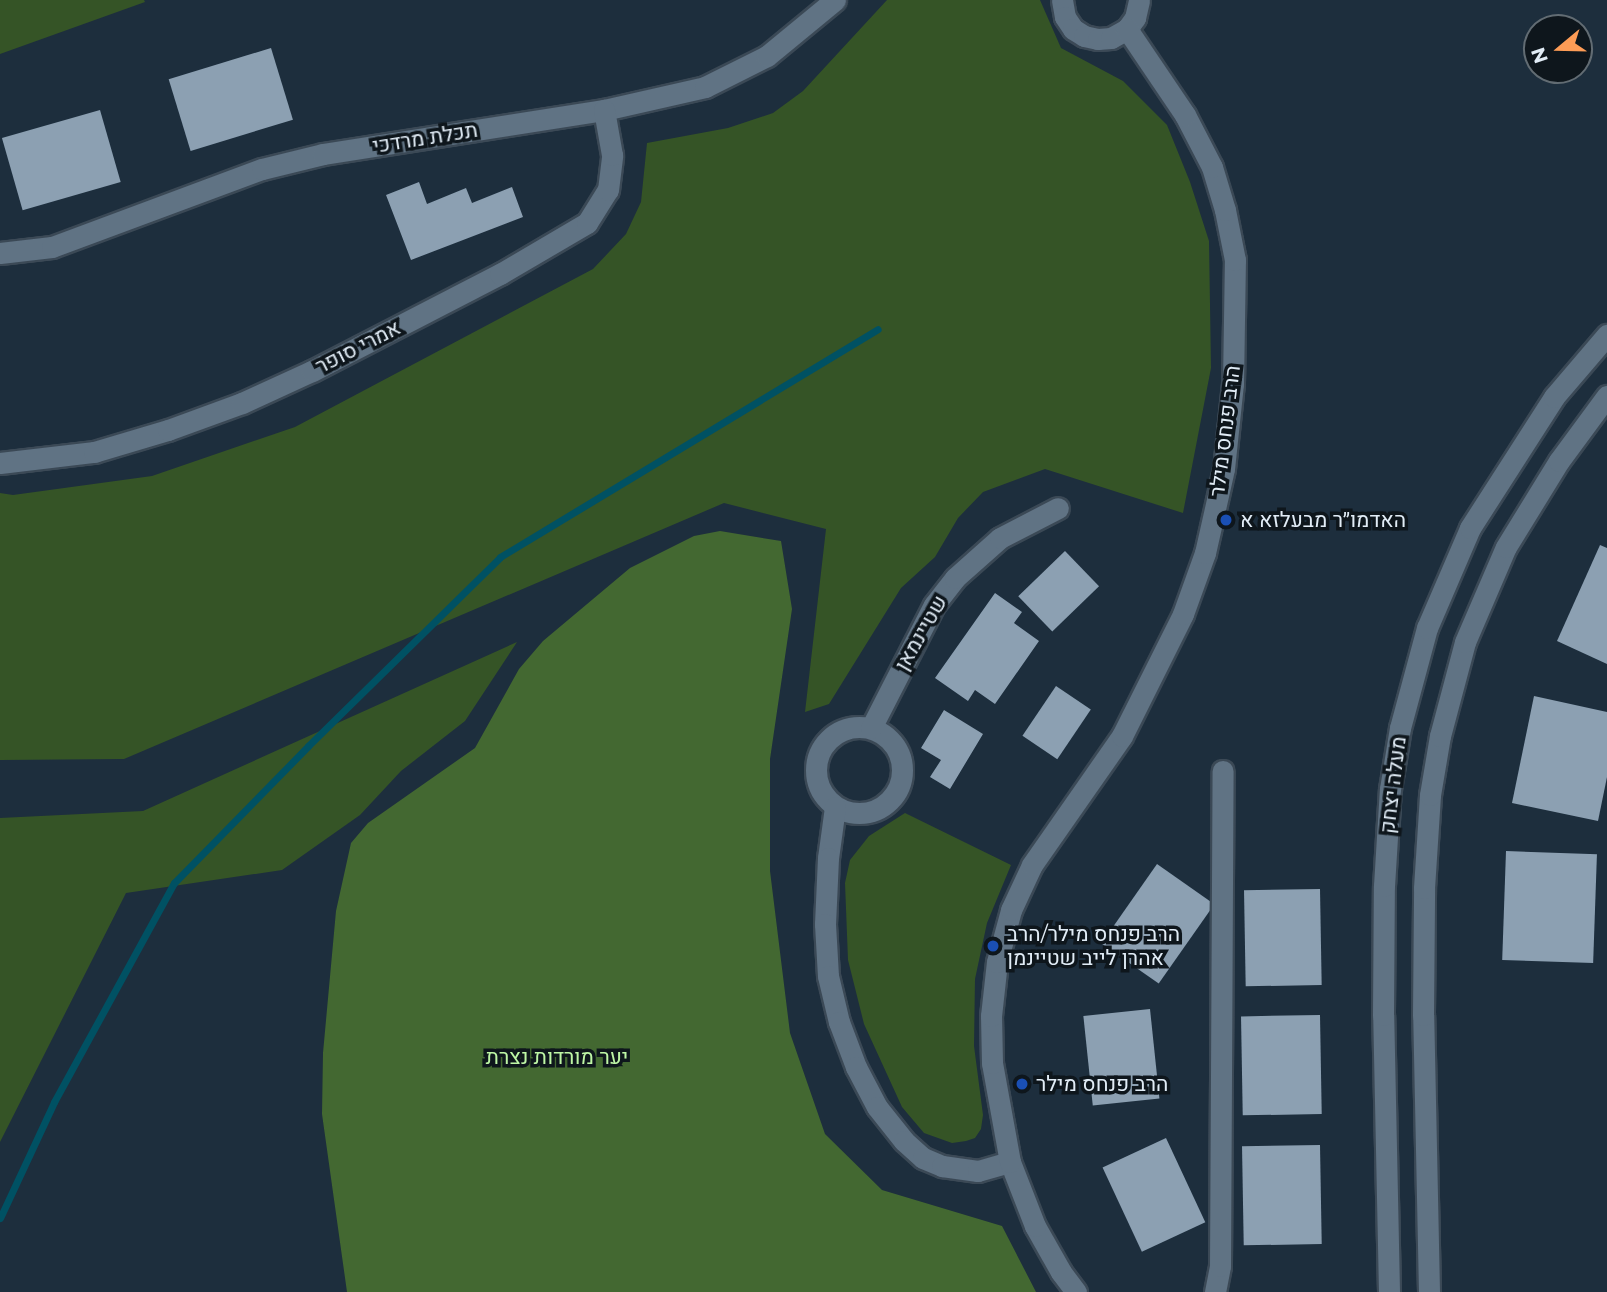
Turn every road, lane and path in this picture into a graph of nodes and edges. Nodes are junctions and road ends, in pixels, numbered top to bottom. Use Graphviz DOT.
graph roads {
  1 [pos="835,0"];
  2 [pos="1062,0"];
  3 [pos="1139,0"];
  4 [pos="1127,29"];
  5 [pos="604,110"];
  6 [pos="0,253"];
  7 [pos="1607,335"];
  8 [pos="1607,396"];
  9 [pos="0,463"];
  10 [pos="1058,508"];
  11 [pos="871,728"];
  12 [pos="1223,771"];
  13 [pos="835,807"];
  14 [pos="1010,1161"];
  15 [pos="1076,1292"];
  16 [pos="1215,1292"];
  17 [pos="1389,1292"];
  18 [pos="1429,1292"];
  1 -- 5 [label="street, תכלת מרדכי"];
  2 -- 4 [label="street"];
  3 -- 4 [label="street"];
  4 -- 14 [label="street, הרב פנחס מילר"];
  5 -- 6 [label="street, תכלת מרדכי"];
  5 -- 9 [label="street, אמרי סופר"];
  7 -- 17 [label="street, מעלה יצחק"];
  8 -- 18 [label="street, מעלה יצחק"];
  10 -- 11 [label="street, שטיינמאן"];
  11 -- 13 [label="street"];
  11 -- 13 [label="street"];
  12 -- 16 [label="street"];
  13 -- 14 [label="street"];
  14 -- 15 [label="street, הרב פנחס מילר"];
}
